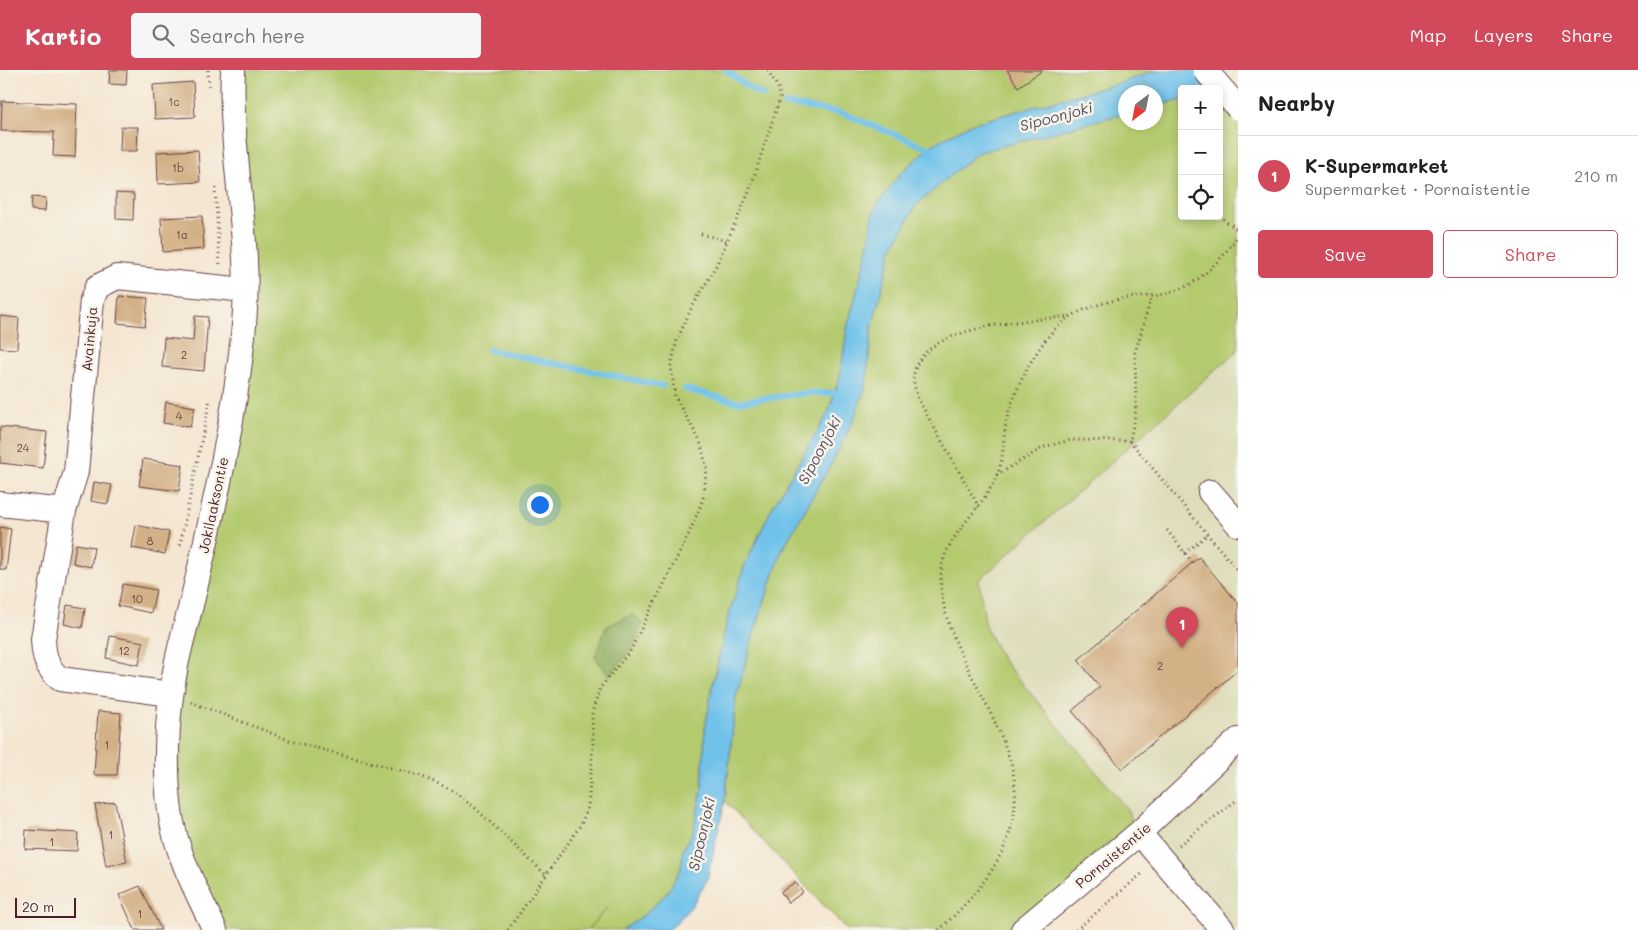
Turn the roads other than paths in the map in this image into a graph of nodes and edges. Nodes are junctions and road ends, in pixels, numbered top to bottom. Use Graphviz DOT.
graph roads {
  1 [pos="233,70"];
  2 [pos="1205,70"];
  3 [pos="1238,108"];
  4 [pos="245,290"];
  5 [pos="1210,492"];
  6 [pos="0,504"];
  7 [pos="64,511"];
  8 [pos="1238,524"];
  9 [pos="171,694"];
  10 [pos="1238,740"];
  11 [pos="1238,751"];
  12 [pos="1201,777"];
  13 [pos="1139,833"];
  14 [pos="215,930"];
  15 [pos="1024,930"];
  16 [pos="1223,930"];
  1 -- 4 [label="street, Jokilaaksontie"];
  2 -- 3 [label="street, bridge"];
  4 -- 7 [label="street, Avainkuja"];
  4 -- 9 [label="street, Jokilaaksontie"];
  5 -- 8 [label="street"];
  6 -- 7 [label="street"];
  7 -- 9 [label="street, Avainkuja"];
  9 -- 14 [label="street, Jokilaaksontie"];
  10 -- 12 [label="street, Pornaistentie"];
  11 -- 12 [label="street, Pornaistentie"];
  12 -- 13 [label="street, Pornaistentie"];
  13 -- 15 [label="street, Pornaistentie"];
  13 -- 16 [label="street"];
}
